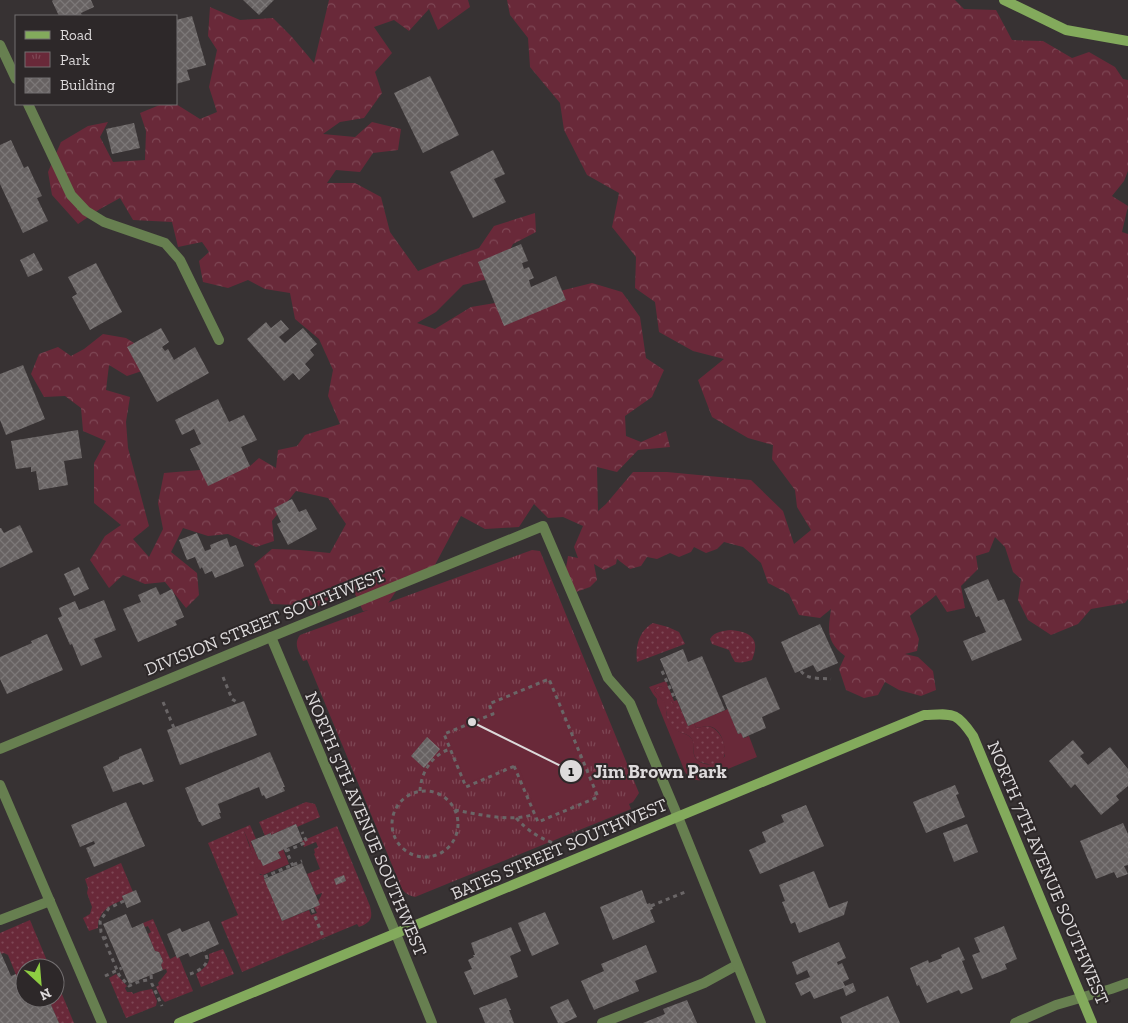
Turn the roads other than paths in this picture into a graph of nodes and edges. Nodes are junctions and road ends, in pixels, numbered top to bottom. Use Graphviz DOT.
graph roads {
  1 [pos="1004,0"];
  2 [pos="1128,41"];
  3 [pos="0,45"];
  4 [pos="15,77"];
  5 [pos="28,105"];
  6 [pos="219,340"];
  7 [pos="270,637"];
  8 [pos="973,736"];
  9 [pos="0,749"];
  10 [pos="0,785"];
  11 [pos="678,817"];
  12 [pos="50,901"];
  13 [pos="0,920"];
  14 [pos="396,934"];
  15 [pos="737,965"];
  16 [pos="1128,983"];
  17 [pos="1082,998"];
  18 [pos="102,1023"];
  19 [pos="180,1023"];
  20 [pos="432,1023"];
  21 [pos="602,1023"];
  22 [pos="761,1023"];
  23 [pos="1015,1023"];
  24 [pos="1092,1023"];
  1 -- 2 [label="street"];
  3 -- 4 [label="street"];
  5 -- 6 [label="street"];
  7 -- 9 [label="street, DIVISION STREET SOUTHWEST"];
  7 -- 11 [label="street, DIVISION STREET SOUTHWEST"];
  7 -- 14 [label="street, NORTH 5TH AVENUE SOUTHWEST"];
  8 -- 11 [label="street, BATES STREET SOUTHWEST"];
  8 -- 17 [label="street, NORTH 7TH AVENUE SOUTHWEST"];
  10 -- 12 [label="street"];
  11 -- 14 [label="street, BATES STREET SOUTHWEST"];
  11 -- 15 [label="street"];
  12 -- 13 [label="street"];
  12 -- 18 [label="street"];
  14 -- 19 [label="street, BATES STREET SOUTHWEST"];
  14 -- 20 [label="street, NORTH 5TH AVENUE SOUTHWEST"];
  15 -- 21 [label="street"];
  15 -- 22 [label="street"];
  16 -- 17 [label="street"];
  17 -- 23 [label="street"];
  17 -- 24 [label="street, NORTH 7TH AVENUE SOUTHWEST"];
}
